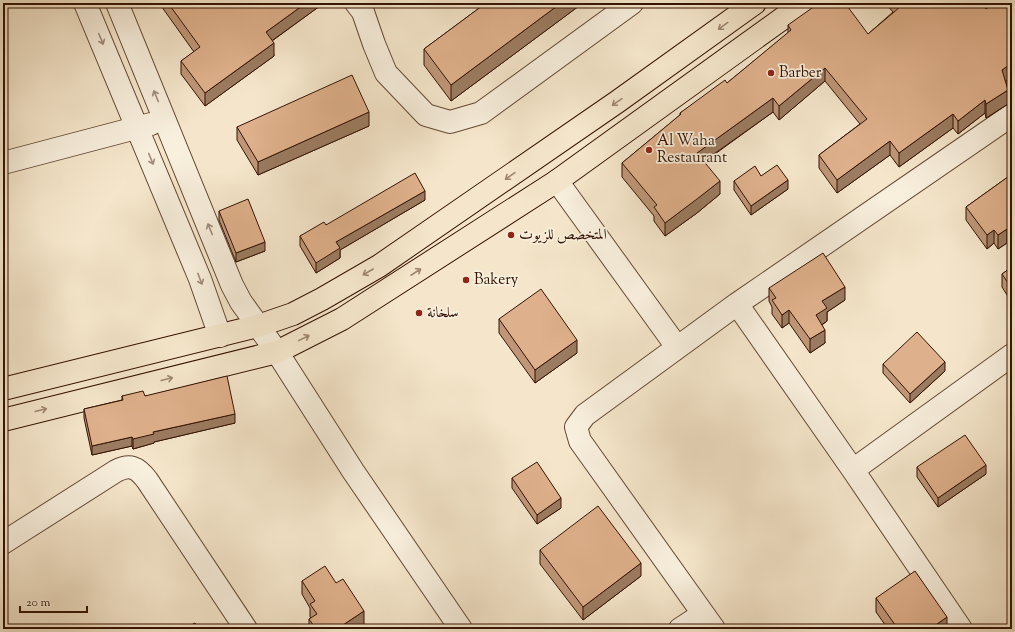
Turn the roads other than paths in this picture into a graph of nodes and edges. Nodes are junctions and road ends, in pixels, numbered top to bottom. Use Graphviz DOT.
graph roads {
  1 [pos="85,3"];
  2 [pos="117,3"];
  3 [pos="356,3"];
  4 [pos="632,3"];
  5 [pos="755,3"];
  6 [pos="804,3"];
  7 [pos="1012,115"];
  8 [pos="165,119"];
  9 [pos="138,128"];
  10 [pos="3,163"];
  11 [pos="557,181"];
  12 [pos="737,304"];
  13 [pos="258,326"];
  14 [pos="220,336"];
  15 [pos="677,347"];
  16 [pos="277,352"];
  17 [pos="1012,355"];
  18 [pos="3,389"];
  19 [pos="3,420"];
  20 [pos="853,470"];
  21 [pos="3,543"];
  22 [pos="708,622"];
  23 [pos="246,629"];
  24 [pos="461,629"];
  25 [pos="680,629"];
  26 [pos="961,629"];
  1 -- 9 [label="street, one-way"];
  8 -- 2 [label="street, one-way"];
  3 -- 4 [label="street"];
  5 -- 13 [label="main road, one-way"];
  6 -- 11 [label="main road"];
  7 -- 12 [label="street"];
  8 -- 9 [label="street"];
  13 -- 8 [label="street, one-way"];
  9 -- 10 [label="street"];
  9 -- 14 [label="street, one-way"];
  11 -- 15 [label="street"];
  16 -- 11 [label="main road, one-way"];
  12 -- 15 [label="street"];
  12 -- 20 [label="street"];
  13 -- 14 [label="main road"];
  13 -- 16 [label="street"];
  14 -- 18 [label="main road"];
  15 -- 22 [label="street"];
  19 -- 16 [label="main road, one-way"];
  16 -- 24 [label="street"];
  17 -- 20 [label="street"];
  20 -- 26 [label="street"];
  21 -- 23 [label="street"];
  22 -- 25 [label="street"];
}
